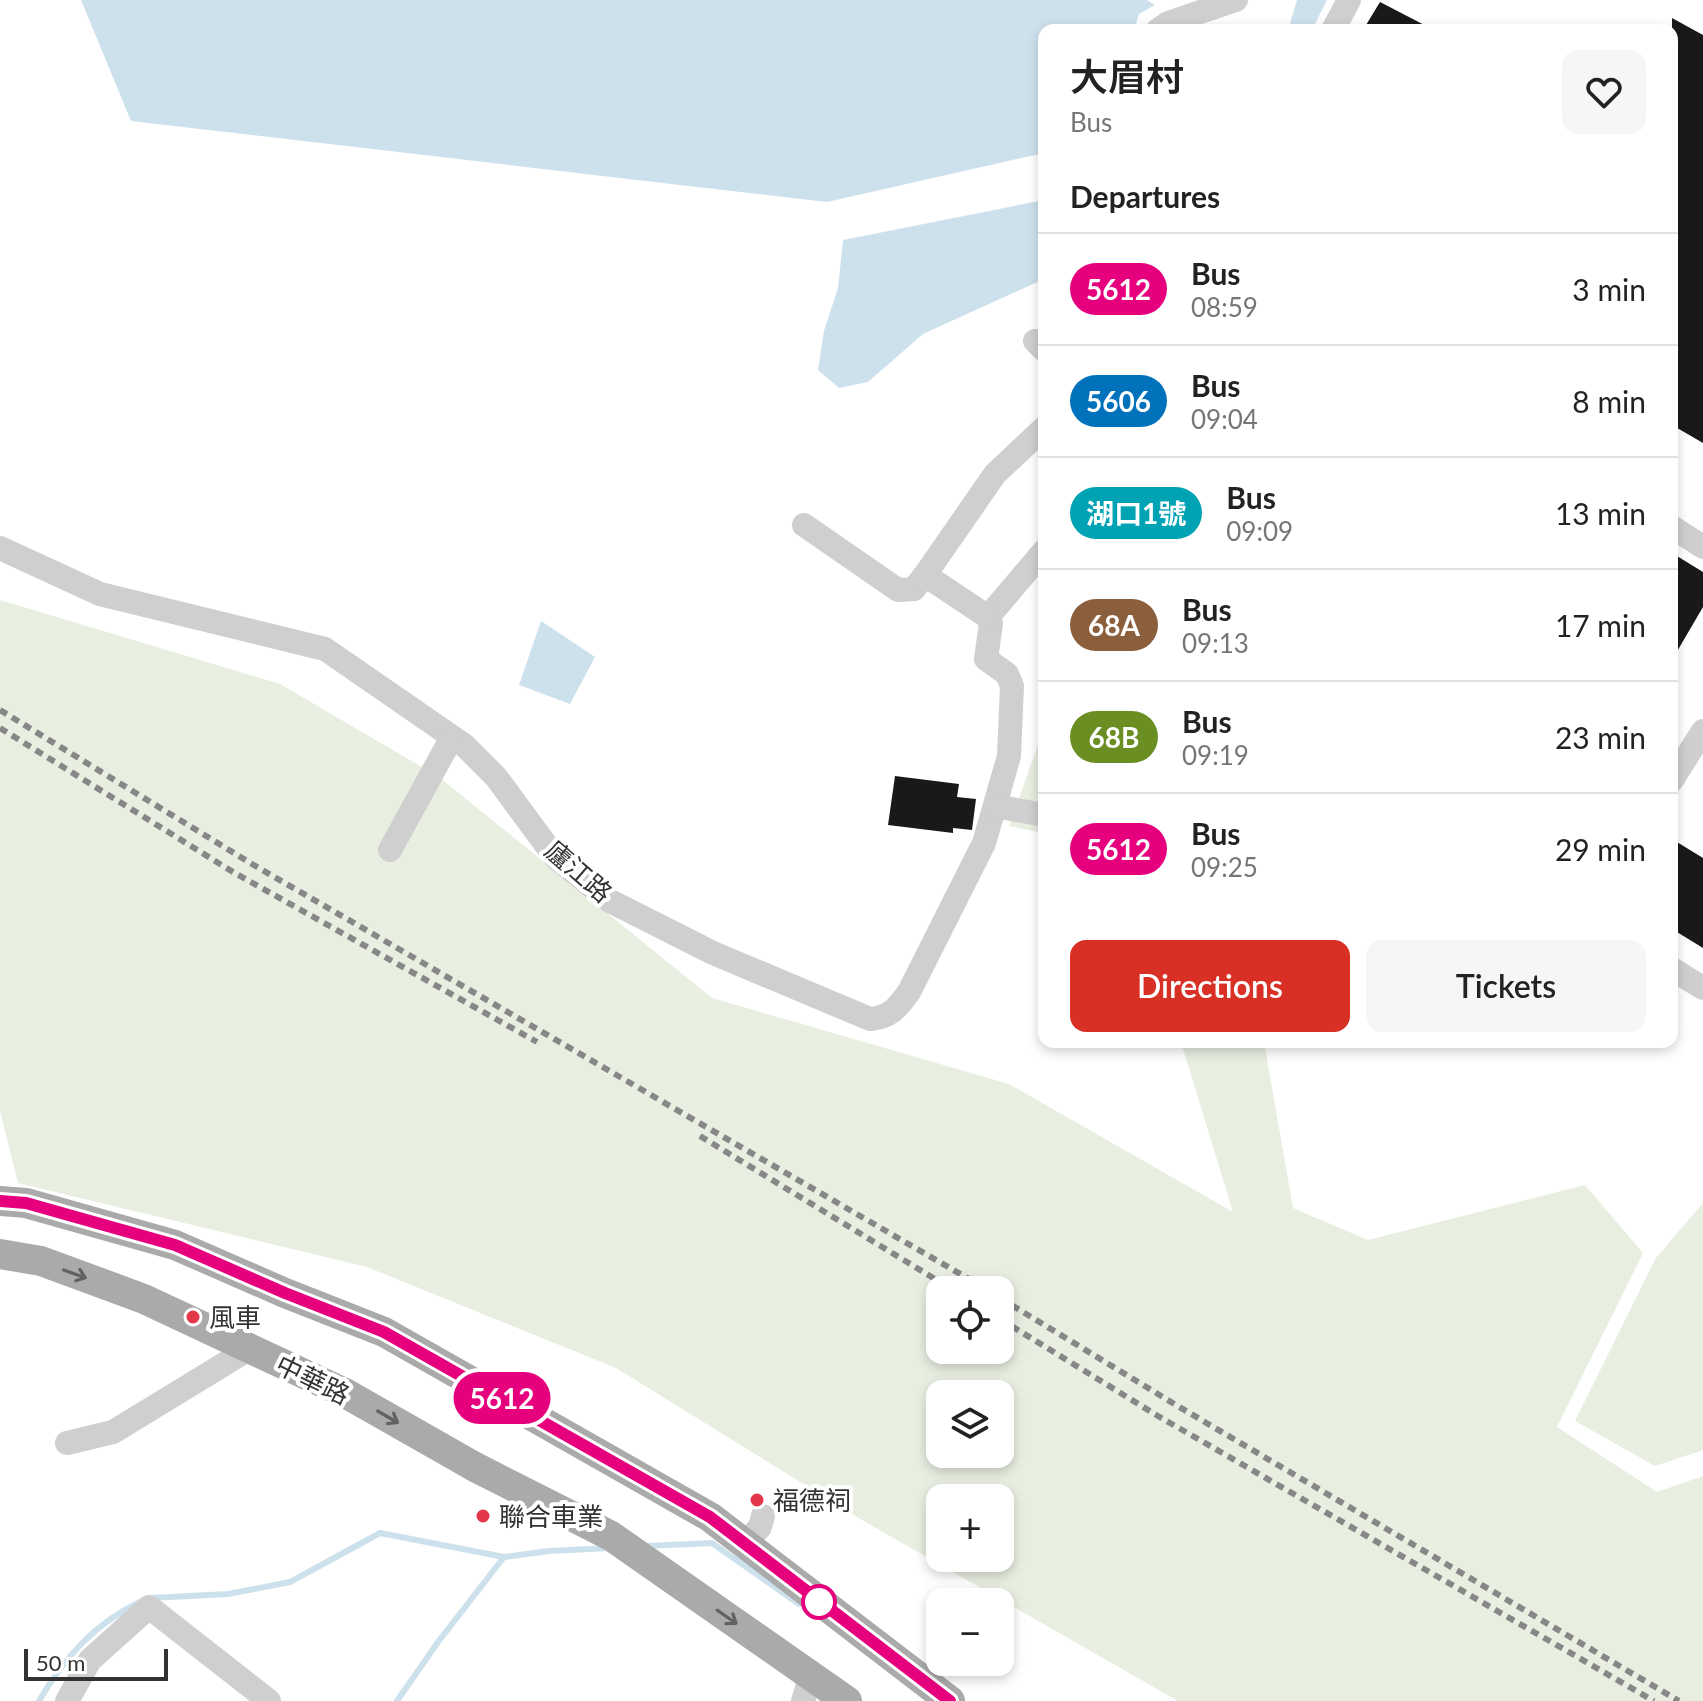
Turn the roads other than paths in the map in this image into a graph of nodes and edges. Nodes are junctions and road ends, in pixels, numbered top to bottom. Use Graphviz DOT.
graph roads {
  1 [pos="1236,0"];
  2 [pos="1349,0"];
  3 [pos="1167,24"];
  4 [pos="1336,24"];
  5 [pos="1038,434"];
  6 [pos="804,525"];
  7 [pos="1678,531"];
  8 [pos="1703,547"];
  9 [pos="0,548"];
  10 [pos="1038,558"];
  11 [pos="925,575"];
  12 [pos="988,617"];
  13 [pos="1703,731"];
  14 [pos="452,737"];
  15 [pos="1678,771"];
  16 [pos="995,806"];
  17 [pos="1038,814"];
  18 [pos="390,850"];
  19 [pos="1678,973"];
  20 [pos="1703,988"];
  21 [pos="0,1201"];
  22 [pos="0,1254"];
  23 [pos="249,1349"];
  24 [pos="67,1443"];
  25 [pos="807,1688"];
  26 [pos="67,1701"];
  27 [pos="269,1701"];
  28 [pos="847,1701"];
  29 [pos="950,1701"];
  1 -- 3 [label="street"];
  2 -- 4 [label="street"];
  5 -- 11 [label="street"];
  6 -- 11 [label="street"];
  7 -- 8 [label="street"];
  9 -- 14 [label="street, 廬江路"];
  10 -- 12 [label="street"];
  11 -- 12 [label="street"];
  12 -- 16 [label="street, 廬江路"];
  13 -- 15 [label="street"];
  14 -- 16 [label="street, 廬江路"];
  14 -- 18 [label="street"];
  16 -- 17 [label="street"];
  19 -- 20 [label="street"];
  21 -- 29 [label="main road"];
  22 -- 23 [label="main road, 中華路, one-way"];
  23 -- 24 [label="street"];
  23 -- 25 [label="main road, 中華路, one-way"];
  25 -- 28 [label="main road"];
  26 -- 27 [label="street"];
}
